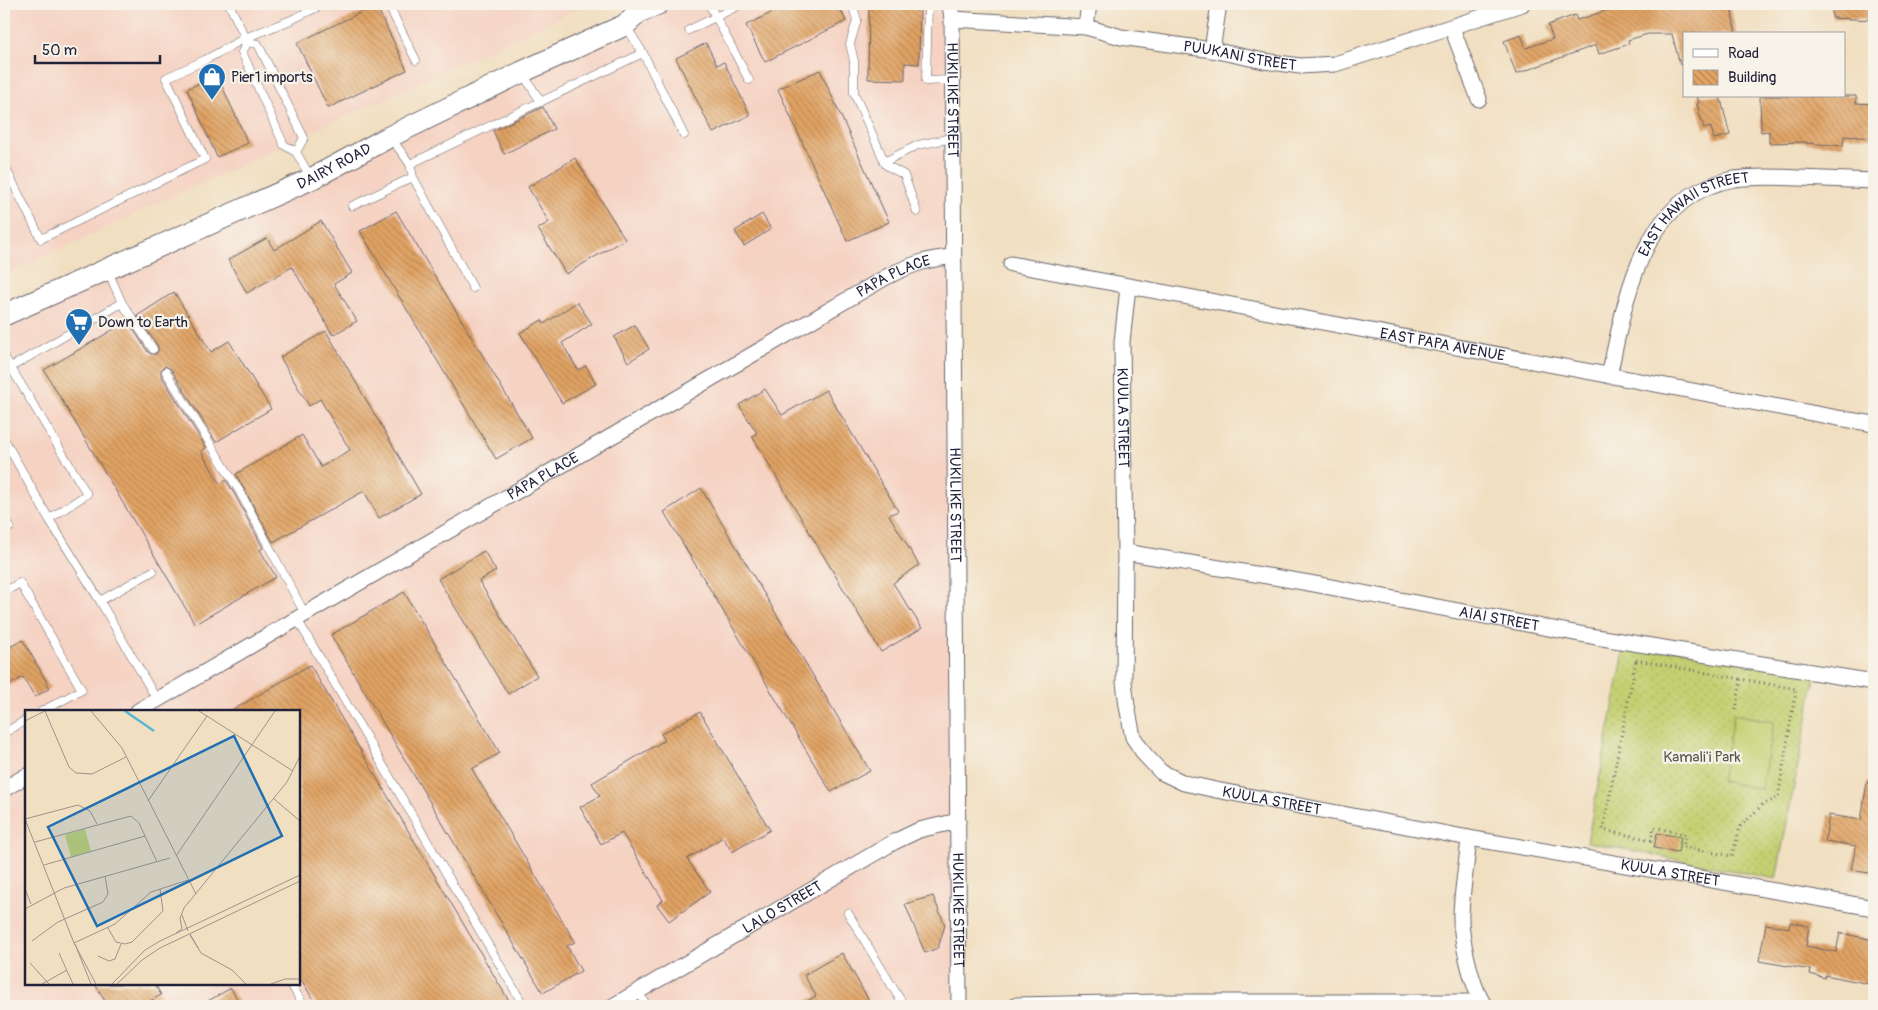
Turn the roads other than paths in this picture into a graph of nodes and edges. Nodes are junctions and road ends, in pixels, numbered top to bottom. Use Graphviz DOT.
graph roads {
  1 [pos="229,4"];
  2 [pos="324,4"];
  3 [pos="388,4"];
  4 [pos="709,4"];
  5 [pos="742,4"];
  6 [pos="852,4"];
  7 [pos="928,4"];
  8 [pos="950,4"];
  9 [pos="1089,4"];
  10 [pos="1219,4"];
  11 [pos="1522,4"];
  12 [pos="639,11"];
  13 [pos="716,16"];
  14 [pos="952,19"];
  15 [pos="1086,27"];
  16 [pos="1452,28"];
  17 [pos="689,30"];
  18 [pos="246,40"];
  19 [pos="1212,50"];
  20 [pos="643,53"];
  21 [pos="416,60"];
  22 [pos="522,72"];
  23 [pos="749,80"];
  24 [pos="952,80"];
  25 [pos="1479,99"];
  26 [pos="542,102"];
  27 [pos="684,135"];
  28 [pos="390,137"];
  29 [pos="952,138"];
  30 [pos="296,152"];
  31 [pos="884,162"];
  32 [pos="410,164"];
  33 [pos="4,165"];
  34 [pos="413,177"];
  35 [pos="311,179"];
  36 [pos="1874,181"];
  37 [pos="352,206"];
  38 [pos="917,212"];
  39 [pos="954,257"];
  40 [pos="1010,264"];
  41 [pos="108,269"];
  42 [pos="1128,287"];
  43 [pos="473,288"];
  44 [pos="122,303"];
  45 [pos="4,315"];
  46 [pos="153,349"];
  47 [pos="4,356"];
  48 [pos="7,369"];
  49 [pos="166,372"];
  50 [pos="1609,376"];
  51 [pos="1874,424"];
  52 [pos="4,439"];
  53 [pos="4,518"];
  54 [pos="49,519"];
  55 [pos="4,530"];
  56 [pos="1125,552"];
  57 [pos="153,571"];
  58 [pos="4,592"];
  59 [pos="100,601"];
  60 [pos="301,616"];
  61 [pos="1874,682"];
  62 [pos="157,700"];
  63 [pos="44,710"];
  64 [pos="140,710"];
  65 [pos="25,721"];
  66 [pos="9,730"];
  67 [pos="25,777"];
  68 [pos="4,789"];
  69 [pos="958,821"];
  70 [pos="1469,838"];
  71 [pos="1874,908"];
  72 [pos="848,913"];
  73 [pos="292,985"];
  74 [pos="638,992"];
  75 [pos="1483,1004"];
  76 [pos="1017,1005"];
  77 [pos="304,1006"];
  78 [pos="524,1006"];
  79 [pos="613,1006"];
  80 [pos="647,1006"];
  81 [pos="904,1006"];
  82 [pos="959,1006"];
  1 -- 18 [label="lane"];
  2 -- 18 [label="lane"];
  3 -- 21 [label="lane"];
  4 -- 13 [label="lane"];
  5 -- 13 [label="lane"];
  6 -- 31 [label="lane"];
  7 -- 24 [label="lane"];
  8 -- 14 [label="street, HUKILIKE STREET"];
  9 -- 15 [label="street"];
  10 -- 19 [label="street"];
  11 -- 16 [label="street, PUUKANI STREET"];
  12 -- 20 [label="lane"];
  12 -- 22 [label="main road, DAIRY ROAD"];
  13 -- 17 [label="lane"];
  13 -- 23 [label="lane"];
  14 -- 15 [label="street, PUUKANI STREET"];
  14 -- 24 [label="street, HUKILIKE STREET"];
  15 -- 19 [label="street, PUUKANI STREET"];
  16 -- 19 [label="street, PUUKANI STREET"];
  16 -- 25 [label="street"];
  18 -- 30 [label="lane"];
  18 -- 30 [label="lane"];
  18 -- 33 [label="lane"];
  20 -- 26 [label="lane"];
  20 -- 27 [label="lane"];
  22 -- 26 [label="lane"];
  22 -- 28 [label="main road, DAIRY ROAD"];
  24 -- 29 [label="street, HUKILIKE STREET"];
  26 -- 32 [label="lane"];
  28 -- 32 [label="lane"];
  28 -- 35 [label="main road, DAIRY ROAD"];
  29 -- 31 [label="lane"];
  29 -- 39 [label="street, HUKILIKE STREET"];
  30 -- 35 [label="lane"];
  31 -- 38 [label="lane"];
  32 -- 34 [label="lane"];
  34 -- 37 [label="lane"];
  34 -- 43 [label="lane"];
  35 -- 41 [label="main road, DAIRY ROAD"];
  36 -- 50 [label="street, EAST HAWAII STREET"];
  39 -- 60 [label="street, PAPA PLACE"];
  39 -- 69 [label="street, HUKILIKE STREET"];
  40 -- 42 [label="street, EAST PAPA AVENUE"];
  41 -- 44 [label="lane"];
  41 -- 45 [label="main road, DAIRY ROAD"];
  42 -- 50 [label="street, EAST PAPA AVENUE"];
  42 -- 56 [label="street, KUULA STREET"];
  44 -- 46 [label="lane"];
  44 -- 48 [label="lane"];
  47 -- 48 [label="lane"];
  48 -- 54 [label="lane"];
  49 -- 60 [label="lane"];
  50 -- 51 [label="street, EAST PAPA AVENUE"];
  52 -- 54 [label="lane"];
  53 -- 55 [label="lane"];
  54 -- 59 [label="lane"];
  56 -- 61 [label="street, AIAI STREET"];
  56 -- 70 [label="street, KUULA STREET"];
  57 -- 59 [label="lane"];
  58 -- 63 [label="lane"];
  59 -- 62 [label="lane"];
  60 -- 62 [label="street, PAPA PLACE"];
  60 -- 78 [label="lane"];
  62 -- 64 [label="street, PAPA PLACE"];
  65 -- 66 [label="lane"];
  67 -- 68 [label="street"];
  69 -- 74 [label="street, LALO STREET"];
  69 -- 82 [label="street, HUKILIKE STREET"];
  70 -- 71 [label="street, KUULA STREET"];
  70 -- 75 [label="street"];
  72 -- 81 [label="lane"];
  73 -- 77 [label="lane"];
  74 -- 79 [label="street, LALO STREET"];
  74 -- 80 [label="lane"];
  75 -- 76 [label="street"];
}
